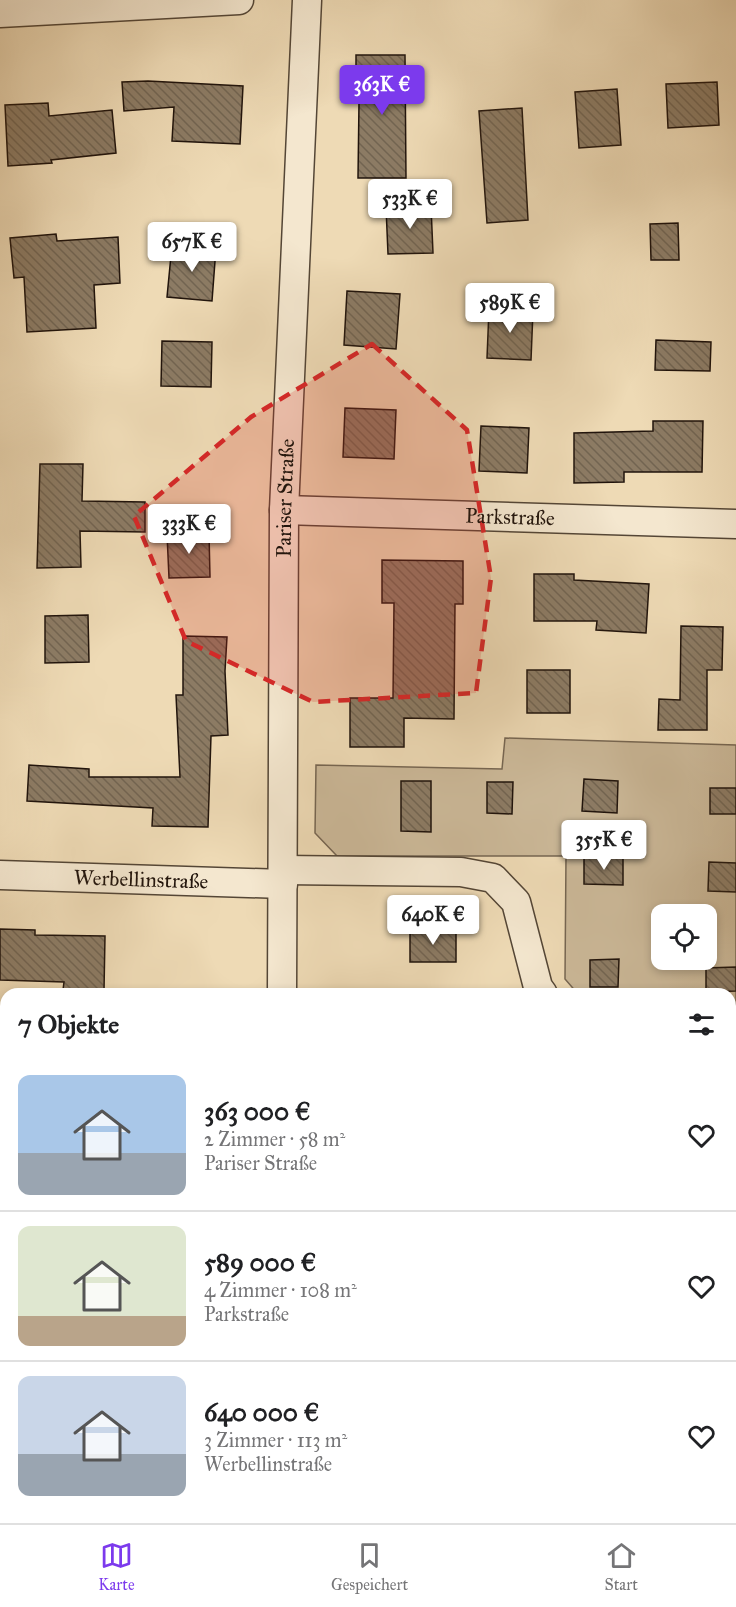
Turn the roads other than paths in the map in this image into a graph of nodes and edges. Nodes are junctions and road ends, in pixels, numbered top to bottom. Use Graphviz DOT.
graph roads {
  1 [pos="239,0"];
  2 [pos="307,0"];
  3 [pos="0,13"];
  4 [pos="284,510"];
  5 [pos="736,524"];
  6 [pos="0,875"];
  7 [pos="283,877"];
  8 [pos="282,988"];
  9 [pos="540,988"];
  1 -- 3 [label="street"];
  2 -- 4 [label="street, Pariser Straße"];
  4 -- 5 [label="street, Parkstraße"];
  4 -- 7 [label="street, Pariser Straße"];
  6 -- 7 [label="street, Werbellinstraße"];
  7 -- 8 [label="street, Pariser Straße"];
  7 -- 9 [label="street, Werbellinstraße"];
}
